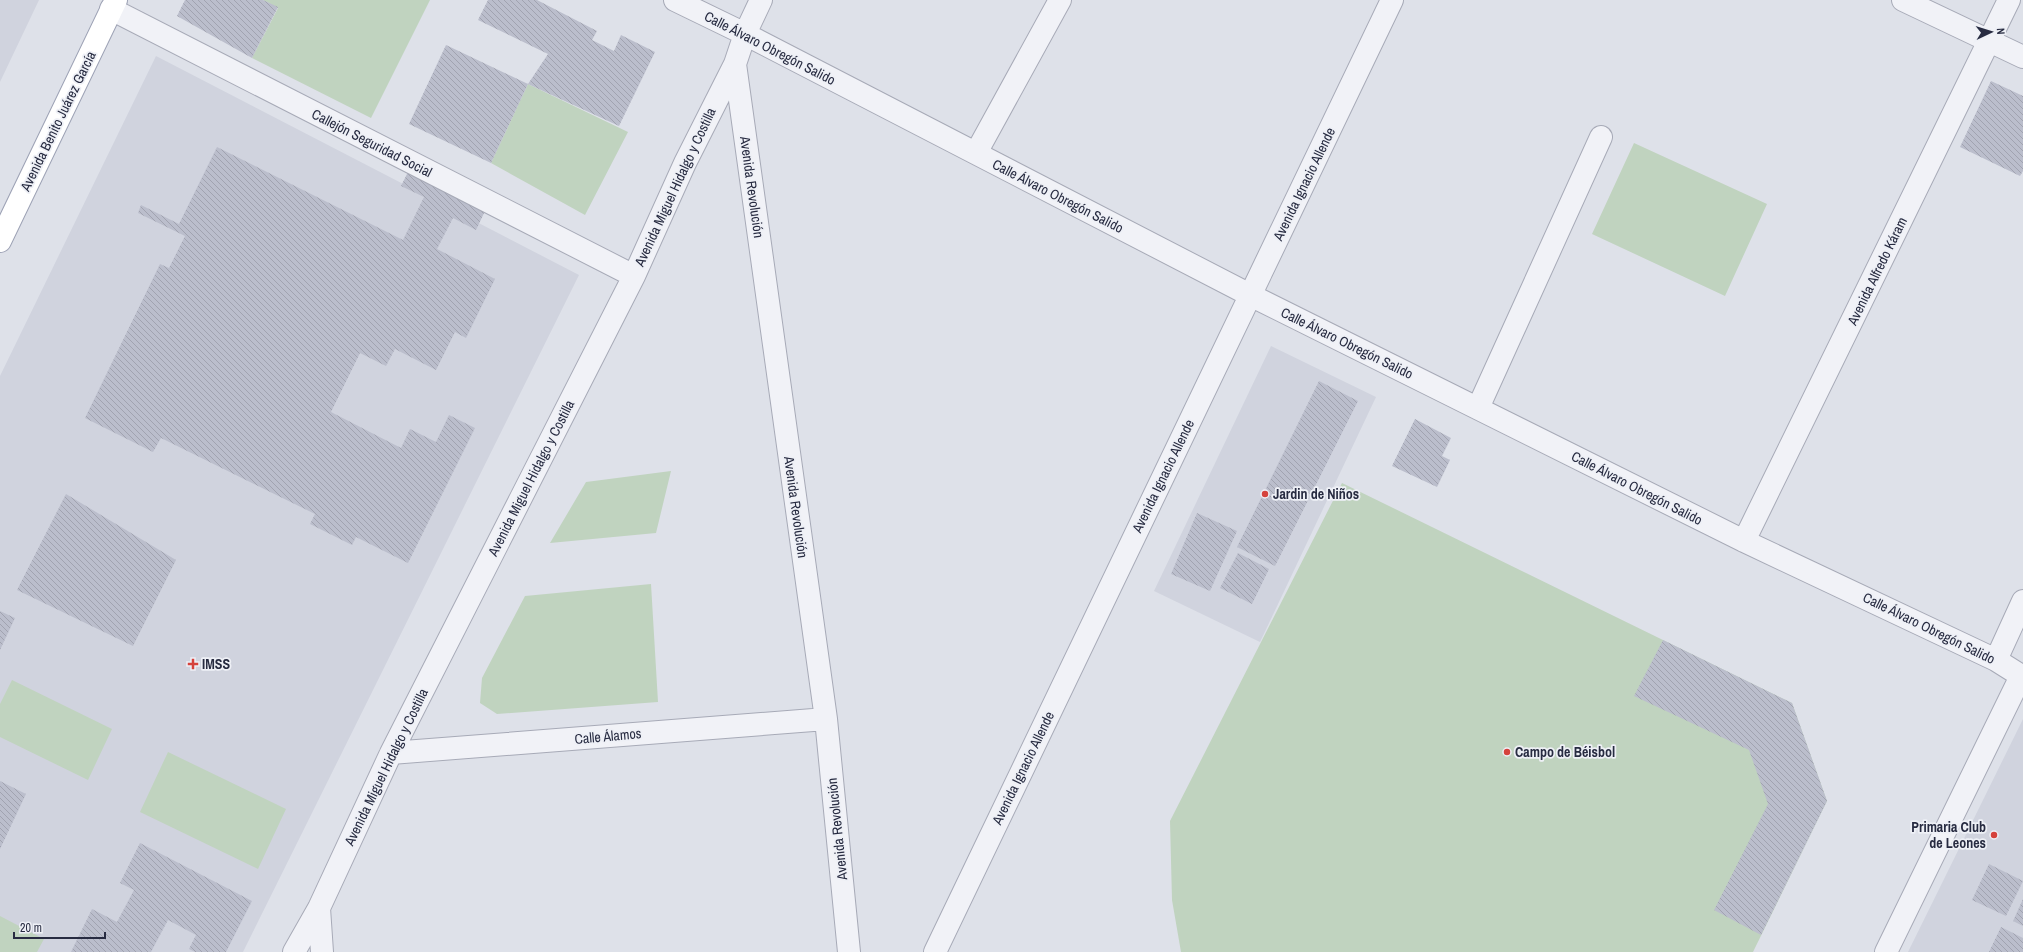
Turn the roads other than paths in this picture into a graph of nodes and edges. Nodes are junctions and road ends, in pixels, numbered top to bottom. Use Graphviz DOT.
graph roads {
  1 [pos="675,0"];
  2 [pos="762,0"];
  3 [pos="1060,0"];
  4 [pos="1392,0"];
  5 [pos="1903,0"];
  6 [pos="2009,0"];
  7 [pos="114,4"];
  8 [pos="745,34"];
  9 [pos="1990,41"];
  10 [pos="2023,58"];
  11 [pos="734,64"];
  12 [pos="1601,137"];
  13 [pos="976,153"];
  14 [pos="0,241"];
  15 [pos="634,276"];
  16 [pos="1250,295"];
  17 [pos="1478,408"];
  18 [pos="1744,541"];
  19 [pos="2023,600"];
  20 [pos="1996,660"];
  21 [pos="2022,677"];
  22 [pos="826,718"];
  23 [pos="391,754"];
  24 [pos="319,908"];
  25 [pos="294,952"];
  26 [pos="322,952"];
  27 [pos="849,952"];
  28 [pos="934,952"];
  29 [pos="1886,952"];
  1 -- 8 [label="street, Calle Álvaro Obregón Salido"];
  2 -- 8 [label="street, Avenida Miguel Hidalgo y Costilla"];
  3 -- 13 [label="street"];
  4 -- 16 [label="street, Avenida Ignacio Allende"];
  5 -- 9 [label="street"];
  6 -- 9 [label="street, Avenida Alfredo Káram"];
  7 -- 14 [label="main road, Avenida Benito Juárez García"];
  7 -- 15 [label="street, Callejón Seguridad Social"];
  8 -- 11 [label="street, Avenida Miguel Hidalgo y Costilla"];
  8 -- 13 [label="street, Calle Álvaro Obregón Salido"];
  9 -- 10 [label="street"];
  9 -- 18 [label="street, Avenida Alfredo Káram"];
  11 -- 15 [label="street, Avenida Miguel Hidalgo y Costilla"];
  11 -- 22 [label="street, Avenida Revolución"];
  12 -- 17 [label="street"];
  13 -- 16 [label="street, Calle Álvaro Obregón Salido"];
  15 -- 23 [label="street, Avenida Miguel Hidalgo y Costilla"];
  16 -- 17 [label="street, Calle Álvaro Obregón Salido"];
  16 -- 28 [label="street, Avenida Ignacio Allende"];
  17 -- 18 [label="street, Calle Álvaro Obregón Salido"];
  18 -- 20 [label="street, Calle Álvaro Obregón Salido"];
  19 -- 20 [label="street"];
  20 -- 21 [label="street, Calle Álvaro Obregón Salido"];
  21 -- 29 [label="street"];
  22 -- 23 [label="street, Calle Álamos"];
  22 -- 27 [label="street, Avenida Revolución"];
  23 -- 24 [label="street, Avenida Miguel Hidalgo y Costilla"];
  24 -- 25 [label="street, Avenida Miguel Hidalgo y Costilla"];
  24 -- 26 [label="street"];
}
